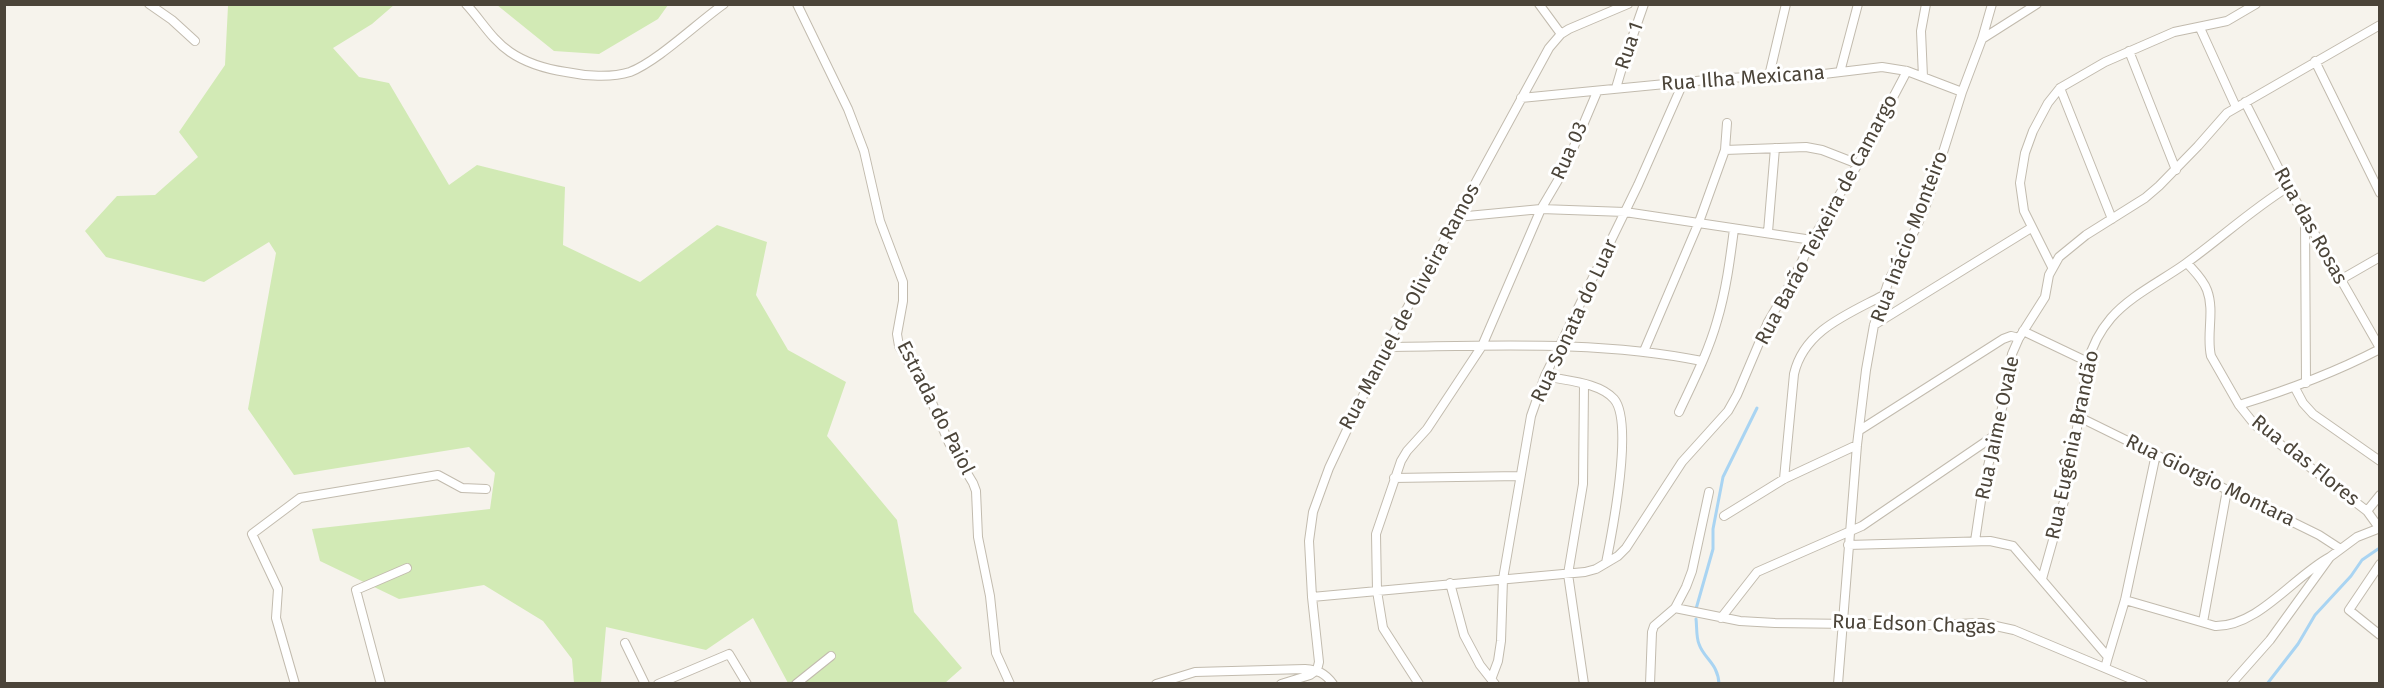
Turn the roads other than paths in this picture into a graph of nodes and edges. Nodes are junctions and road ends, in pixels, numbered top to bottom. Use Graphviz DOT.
graph roads {
  1 [pos="149,4"];
  2 [pos="466,4"];
  3 [pos="724,4"];
  4 [pos="797,4"];
  5 [pos="1539,4"];
  6 [pos="1628,4"];
  7 [pos="1644,4"];
  8 [pos="1786,4"];
  9 [pos="1858,4"];
  10 [pos="1926,4"];
  11 [pos="1992,4"];
  12 [pos="2037,4"];
  13 [pos="2256,4"];
  14 [pos="2379,25"];
  15 [pos="2200,28"];
  16 [pos="1561,34"];
  17 [pos="1982,39"];
  18 [pos="195,41"];
  19 [pos="2129,51"];
  20 [pos="2315,60"];
  21 [pos="1907,71"];
  22 [pos="1840,72"];
  23 [pos="1769,76"];
  24 [pos="1923,77"];
  25 [pos="1683,83"];
  26 [pos="1616,88"];
  27 [pos="2060,88"];
  28 [pos="1597,92"];
  29 [pos="1962,92"];
  30 [pos="1521,98"];
  31 [pos="2245,102"];
  32 [pos="2236,107"];
  33 [pos="1727,123"];
  34 [pos="1775,148"];
  35 [pos="1725,150"];
  36 [pos="1858,164"];
  37 [pos="2176,170"];
  38 [pos="2288,187"];
  39 [pos="2379,193"];
  40 [pos="1541,209"];
  41 [pos="1625,212"];
  42 [pos="2305,217"];
  43 [pos="1457,218"];
  44 [pos="2112,219"];
  45 [pos="1699,222"];
  46 [pos="2031,228"];
  47 [pos="1734,229"];
  48 [pos="1768,232"];
  49 [pos="1812,240"];
  50 [pos="2379,257"];
  51 [pos="2187,263"];
  52 [pos="2052,267"];
  53 [pos="2340,280"];
  54 [pos="1882,297"];
  55 [pos="1874,325"];
  56 [pos="2021,334"];
  57 [pos="1482,346"];
  58 [pos="1559,346"];
  59 [pos="1386,347"];
  60 [pos="2379,348"];
  61 [pos="1644,351"];
  62 [pos="1702,361"];
  63 [pos="2088,362"];
  64 [pos="1545,376"];
  65 [pos="2306,383"];
  66 [pos="1584,385"];
  67 [pos="2295,388"];
  68 [pos="2239,405"];
  69 [pos="1679,412"];
  70 [pos="2079,417"];
  71 [pos="1860,430"];
  72 [pos="1995,436"];
  73 [pos="1857,445"];
  74 [pos="2156,454"];
  75 [pos="2379,461"];
  76 [pos="1520,476"];
  77 [pos="1394,478"];
  78 [pos="1784,479"];
  79 [pos="486,489"];
  80 [pos="2227,490"];
  81 [pos="1709,492"];
  82 [pos="2379,495"];
  83 [pos="2367,511"];
  84 [pos="1724,516"];
  85 [pos="2379,528"];
  86 [pos="1849,532"];
  87 [pos="1975,541"];
  88 [pos="1848,545"];
  89 [pos="2340,548"];
  90 [pos="2330,557"];
  91 [pos="1606,563"];
  92 [pos="2379,564"];
  93 [pos="406,568"];
  94 [pos="1568,574"];
  95 [pos="1503,579"];
  96 [pos="2042,579"];
  97 [pos="1450,583"];
  98 [pos="1377,591"];
  99 [pos="1312,597"];
  100 [pos="2125,600"];
  101 [pos="1675,608"];
  102 [pos="1721,618"];
  103 [pos="2203,621"];
  104 [pos="1841,622"];
  105 [pos="2379,635"];
  106 [pos="625,643"];
  107 [pos="831,656"];
  108 [pos="2108,657"];
  109 [pos="2104,668"];
  110 [pos="1317,670"];
  111 [pos="1494,680"];
  112 [pos="295,684"];
  113 [pos="381,684"];
  114 [pos="645,684"];
  115 [pos="658,684"];
  116 [pos="747,684"];
  117 [pos="796,684"];
  118 [pos="1010,684"];
  119 [pos="1156,684"];
  120 [pos="1281,684"];
  121 [pos="1333,684"];
  122 [pos="1419,684"];
  123 [pos="1584,684"];
  124 [pos="1650,684"];
  125 [pos="1838,684"];
  126 [pos="2143,684"];
  127 [pos="2231,684"];
  1 -- 18 [label="street"];
  2 -- 3 [label="street"];
  4 -- 118 [label="street, Estrada do Paiol"];
  5 -- 16 [label="street"];
  6 -- 16 [label="street, Rua Manuel de Oliveira Ramos"];
  7 -- 26 [label="street, Rua 1"];
  8 -- 23 [label="street"];
  9 -- 22 [label="street"];
  10 -- 24 [label="street"];
  11 -- 17 [label="street, Rua Inácio Monteiro"];
  12 -- 17 [label="street"];
  13 -- 15 [label="street"];
  14 -- 20 [label="street"];
  15 -- 19 [label="street"];
  15 -- 32 [label="street"];
  16 -- 30 [label="street, Rua Manuel de Oliveira Ramos"];
  17 -- 29 [label="street, Rua Inácio Monteiro"];
  19 -- 27 [label="street"];
  19 -- 37 [label="street"];
  20 -- 31 [label="street"];
  20 -- 39 [label="street"];
  21 -- 22 [label="street, Rua Ilha Mexicana"];
  21 -- 24 [label="street, Rua Ilha Mexicana"];
  21 -- 36 [label="street, Rua Barão Teixeira de Camargo"];
  22 -- 23 [label="street, Rua Ilha Mexicana"];
  23 -- 25 [label="street, Rua Ilha Mexicana"];
  24 -- 29 [label="street, Rua Ilha Mexicana"];
  25 -- 26 [label="street, Rua Ilha Mexicana"];
  25 -- 41 [label="street, Rua Sonata do Luar"];
  26 -- 28 [label="street, Rua Ilha Mexicana"];
  27 -- 44 [label="street"];
  27 -- 46 [label="street"];
  28 -- 30 [label="street, Rua Ilha Mexicana"];
  28 -- 40 [label="street, Rua 03"];
  29 -- 54 [label="street, Rua Inácio Monteiro"];
  30 -- 43 [label="street, Rua Manuel de Oliveira Ramos"];
  31 -- 32 [label="street"];
  31 -- 38 [label="street, Rua das Rosas"];
  32 -- 37 [label="street"];
  33 -- 35 [label="street"];
  34 -- 35 [label="street"];
  34 -- 36 [label="street"];
  34 -- 48 [label="street"];
  35 -- 45 [label="street"];
  36 -- 49 [label="street, Rua Barão Teixeira de Camargo"];
  37 -- 44 [label="street"];
  38 -- 42 [label="street, Rua das Rosas"];
  38 -- 51 [label="street, Rua Eugênia Brandão"];
  40 -- 41 [label="street"];
  40 -- 43 [label="street"];
  40 -- 57 [label="street, Rua 03"];
  41 -- 45 [label="street"];
  41 -- 58 [label="street, Rua Sonata do Luar"];
  42 -- 53 [label="street, Rua das Rosas"];
  42 -- 65 [label="street"];
  43 -- 59 [label="street, Rua Manuel de Oliveira Ramos"];
  44 -- 52 [label="street"];
  45 -- 47 [label="street"];
  45 -- 61 [label="street"];
  46 -- 52 [label="street"];
  46 -- 55 [label="street"];
  47 -- 48 [label="street"];
  47 -- 62 [label="street"];
  48 -- 49 [label="street"];
  49 -- 91 [label="street, Rua Barão Teixeira de Camargo"];
  50 -- 53 [label="street"];
  51 -- 63 [label="street, Rua Eugênia Brandão"];
  51 -- 68 [label="street, Rua das Flores"];
  52 -- 56 [label="street, Rua Jaime Ovale"];
  53 -- 60 [label="street, Rua das Rosas"];
  54 -- 55 [label="street, Rua Inácio Monteiro"];
  54 -- 78 [label="street"];
  55 -- 71 [label="street, Rua Inácio Monteiro"];
  56 -- 63 [label="street"];
  56 -- 71 [label="street"];
  56 -- 72 [label="street, Rua Jaime Ovale"];
  57 -- 58 [label="street"];
  57 -- 59 [label="street"];
  57 -- 77 [label="street, Rua 03"];
  58 -- 61 [label="street"];
  58 -- 64 [label="street, Rua Sonata do Luar"];
  59 -- 99 [label="street, Rua Manuel de Oliveira Ramos"];
  60 -- 65 [label="street"];
  61 -- 62 [label="street"];
  62 -- 69 [label="street"];
  63 -- 70 [label="street, Rua Eugênia Brandão"];
  64 -- 66 [label="street"];
  64 -- 76 [label="street, Rua Sonata do Luar"];
  65 -- 67 [label="street"];
  66 -- 91 [label="street"];
  66 -- 94 [label="street"];
  67 -- 68 [label="street"];
  67 -- 75 [label="street"];
  68 -- 83 [label="street, Rua das Flores"];
  70 -- 74 [label="street, Rua Giorgio Montara"];
  70 -- 96 [label="street, Rua Eugênia Brandão"];
  71 -- 73 [label="street, Rua Inácio Monteiro"];
  72 -- 86 [label="street"];
  72 -- 87 [label="street, Rua Jaime Ovale"];
  73 -- 78 [label="street"];
  73 -- 86 [label="street, Rua Inácio Monteiro"];
  74 -- 80 [label="street, Rua Giorgio Montara"];
  74 -- 100 [label="street"];
  76 -- 77 [label="street"];
  76 -- 95 [label="street, Rua Sonata do Luar"];
  77 -- 98 [label="street, Rua 03"];
  78 -- 84 [label="street"];
  79 -- 112 [label="street"];
  80 -- 89 [label="street, Rua Giorgio Montara"];
  80 -- 103 [label="street"];
  81 -- 101 [label="street"];
  82 -- 83 [label="street"];
  83 -- 85 [label="street, Rua das Flores"];
  85 -- 89 [label="street"];
  86 -- 88 [label="street, Rua Inácio Monteiro"];
  86 -- 102 [label="street"];
  87 -- 88 [label="street"];
  87 -- 96 [label="street"];
  88 -- 104 [label="street, Rua Inácio Monteiro"];
  89 -- 90 [label="street"];
  90 -- 103 [label="street"];
  90 -- 127 [label="street"];
  91 -- 94 [label="street, Rua Barão Teixeira de Camargo"];
  92 -- 105 [label="street"];
  93 -- 113 [label="street"];
  94 -- 95 [label="street, Rua Barão Teixeira de Camargo"];
  94 -- 123 [label="street"];
  95 -- 97 [label="street, Rua Barão Teixeira de Camargo"];
  95 -- 111 [label="street, Rua Sonata do Luar"];
  96 -- 108 [label="street"];
  97 -- 98 [label="street, Rua Barão Teixeira de Camargo"];
  97 -- 111 [label="street"];
  98 -- 99 [label="street, Rua Barão Teixeira de Camargo"];
  98 -- 122 [label="street, Rua 03"];
  99 -- 110 [label="street, Rua Manuel de Oliveira Ramos"];
  100 -- 103 [label="street"];
  100 -- 108 [label="street"];
  101 -- 102 [label="street, Rua Edson Chagas"];
  101 -- 124 [label="street"];
  102 -- 104 [label="street, Rua Edson Chagas"];
  104 -- 109 [label="street, Rua Edson Chagas"];
  104 -- 125 [label="street, Rua Inácio Monteiro"];
  106 -- 114 [label="street"];
  107 -- 117 [label="street"];
  108 -- 109 [label="street"];
  109 -- 126 [label="street, Rua Edson Chagas"];
  110 -- 119 [label="street"];
  110 -- 120 [label="street"];
  110 -- 121 [label="street"];
  115 -- 116 [label="street"];
}
